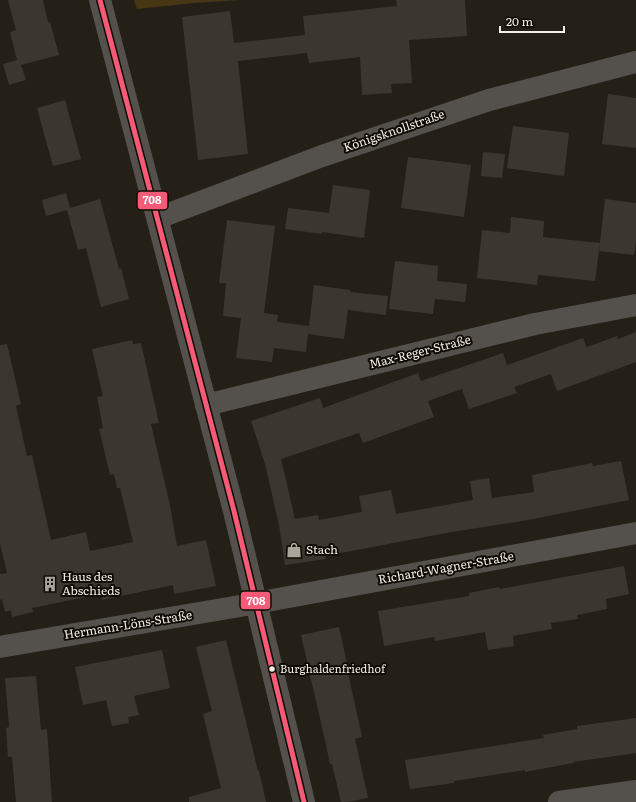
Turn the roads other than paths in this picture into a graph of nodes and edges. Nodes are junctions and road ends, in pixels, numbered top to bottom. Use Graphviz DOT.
graph roads {
  1 [pos="100,0"];
  2 [pos="636,62"];
  3 [pos="158,218"];
  4 [pos="636,305"];
  5 [pos="206,405"];
  6 [pos="636,533"];
  7 [pos="256,602"];
  8 [pos="0,646"];
  9 [pos="636,791"];
  10 [pos="304,802"];
  11 [pos="559,802"];
  1 -- 3 [label="street"];
  2 -- 3 [label="street, Königsknollstraße"];
  3 -- 5 [label="street"];
  4 -- 5 [label="street, Max-Reger-Straße"];
  5 -- 7 [label="street"];
  6 -- 7 [label="street, Richard-Wagner-Straße"];
  7 -- 8 [label="street, Hermann-Löns-Straße"];
  7 -- 10 [label="street"];
  9 -- 11 [label="street"];
}
